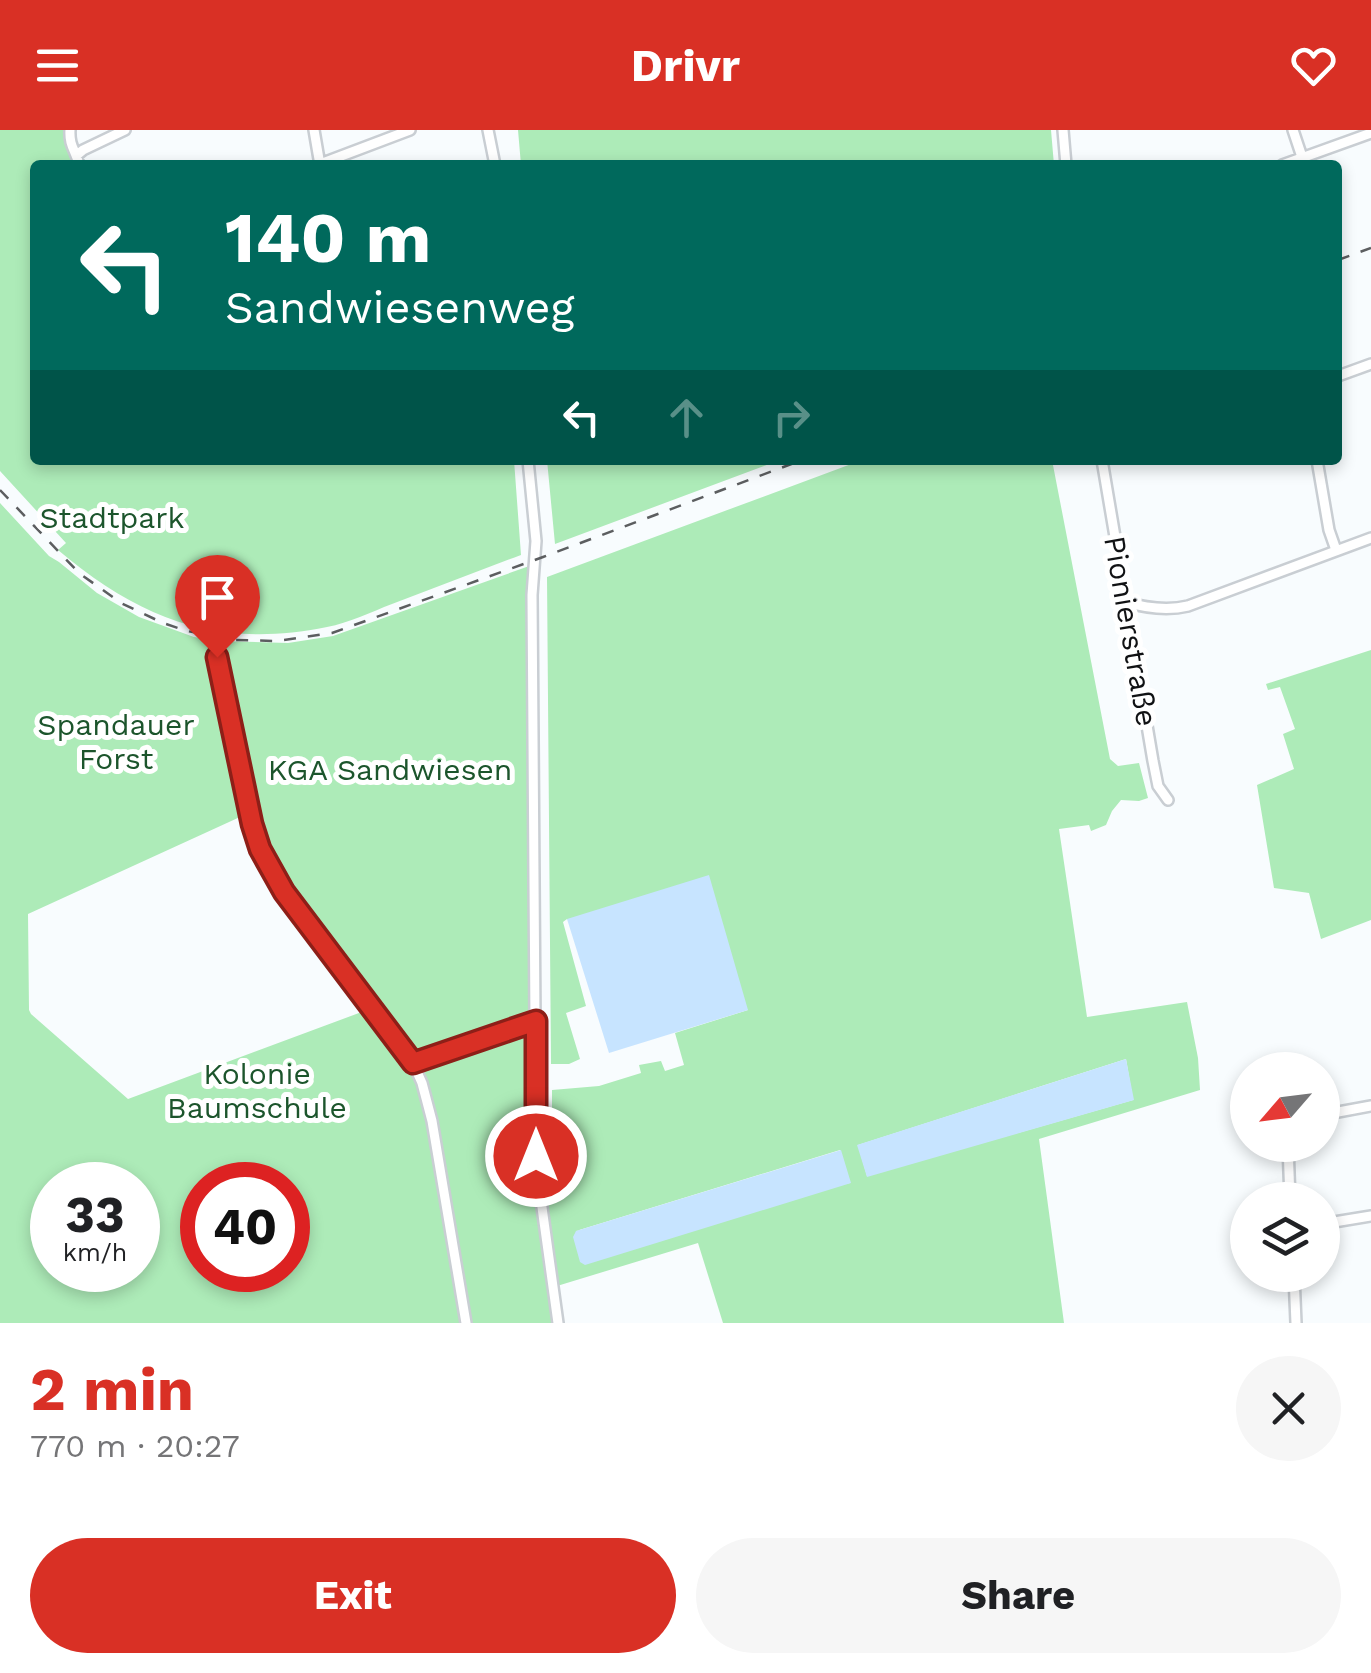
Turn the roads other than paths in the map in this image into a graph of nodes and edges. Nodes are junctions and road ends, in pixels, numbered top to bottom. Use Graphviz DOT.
graph roads {
  1 [pos="70,130"];
  2 [pos="125,130"];
  3 [pos="314,130"];
  4 [pos="410,130"];
  5 [pos="488,130"];
  6 [pos="1063,130"];
  7 [pos="1294,130"];
  8 [pos="1371,134"];
  9 [pos="1302,158"];
  10 [pos="78,160"];
  11 [pos="319,160"];
  12 [pos="331,160"];
  13 [pos="494,160"];
  14 [pos="1066,160"];
  15 [pos="1296,160"];
  16 [pos="1371,364"];
  17 [pos="1342,375"];
  18 [pos="528,465"];
  19 [pos="1106,465"];
  20 [pos="1318,465"];
  21 [pos="1371,538"];
  22 [pos="1336,550"];
  23 [pos="1126,602"];
  24 [pos="217,657"];
  25 [pos="1168,800"];
  26 [pos="536,1021"];
  27 [pos="413,1063"];
  28 [pos="1371,1106"];
  29 [pos="1340,1112"];
  30 [pos="1371,1216"];
  31 [pos="1340,1221"];
  32 [pos="1295,1292"];
  33 [pos="466,1323"];
  34 [pos="558,1323"];
  35 [pos="1296,1323"];
  1 -- 10 [label="street"];
  2 -- 10 [label="street"];
  3 -- 11 [label="street"];
  4 -- 12 [label="street"];
  5 -- 13 [label="street"];
  6 -- 14 [label="street"];
  7 -- 9 [label="street"];
  8 -- 9 [label="street"];
  9 -- 15 [label="street"];
  16 -- 17 [label="street"];
  18 -- 26 [label="street"];
  19 -- 23 [label="street, Pionierstraße"];
  20 -- 22 [label="street"];
  21 -- 22 [label="street"];
  22 -- 23 [label="street"];
  23 -- 25 [label="street, Pionierstraße"];
  24 -- 27 [label="street"];
  26 -- 27 [label="street"];
  26 -- 34 [label="street"];
  27 -- 33 [label="street"];
  28 -- 29 [label="street"];
  30 -- 31 [label="street"];
  32 -- 35 [label="street"];
}
